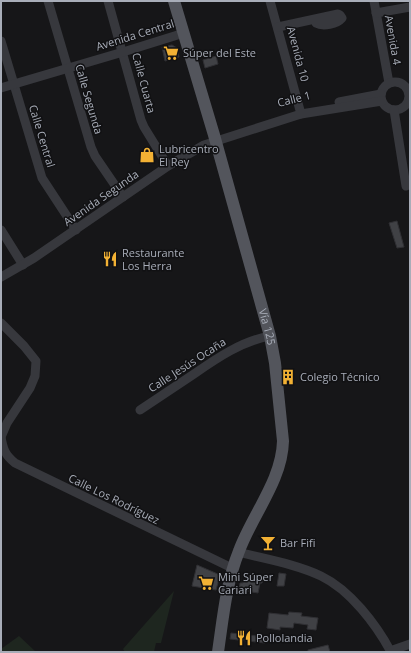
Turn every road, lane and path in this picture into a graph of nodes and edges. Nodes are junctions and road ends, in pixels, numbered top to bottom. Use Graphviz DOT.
graph roads {
  1 [pos="48,1"];
  2 [pos="108,1"];
  3 [pos="174,1"];
  4 [pos="270,1"];
  5 [pos="374,1"];
  6 [pos="410,7"];
  7 [pos="376,13"];
  8 [pos="315,19"];
  9 [pos="278,27"];
  10 [pos="183,30"];
  11 [pos="1,41"];
  12 [pos="122,49"];
  13 [pos="67,66"];
  14 [pos="13,81"];
  15 [pos="1,82"];
  16 [pos="389,83"];
  17 [pos="1,88"];
  18 [pos="409,92"];
  19 [pos="382,98"];
  20 [pos="394,110"];
  21 [pos="301,111"];
  22 [pos="215,138"];
  23 [pos="168,166"];
  24 [pos="406,186"];
  25 [pos="123,197"];
  26 [pos="1,230"];
  27 [pos="76,230"];
  28 [pos="22,265"];
  29 [pos="1,277"];
  30 [pos="1,323"];
  31 [pos="270,336"];
  32 [pos="140,410"];
  33 [pos="1,437"];
  34 [pos="238,552"];
  35 [pos="232,568"];
  36 [pos="410,644"];
  37 [pos="218,652"];
  38 [pos="390,652"];
  1 -- 13 [label="street, Calle Segunda"];
  2 -- 12 [label="street, Calle Cuarta"];
  3 -- 10 [label="main road, Vía 125"];
  4 -- 9 [label="street, Avenida 10"];
  5 -- 7 [label="street, Avenida 4"];
  6 -- 7 [label="street"];
  7 -- 16 [label="street, Avenida 4"];
  8 -- 9 [label="street"];
  9 -- 21 [label="street, Avenida 10"];
  10 -- 12 [label="street, Avenida Central"];
  10 -- 22 [label="main road, Vía 125"];
  11 -- 14 [label="street, Calle Central"];
  12 -- 13 [label="street, Avenida Central"];
  12 -- 23 [label="street, Calle Cuarta"];
  13 -- 14 [label="street, Avenida Central"];
  13 -- 25 [label="street, Calle Segunda"];
  14 -- 15 [label="street, Avenida Central"];
  14 -- 17 [label="street, Avenida Central"];
  14 -- 27 [label="street, Calle Central"];
  16 -- 18 [label="street"];
  16 -- 19 [label="street"];
  18 -- 20 [label="street"];
  19 -- 20 [label="street"];
  19 -- 21 [label="street, Calle 1"];
  20 -- 24 [label="street"];
  21 -- 22 [label="street, Calle 1"];
  22 -- 23 [label="street, Avenida Segunda"];
  22 -- 31 [label="main road, Vía 125"];
  23 -- 25 [label="street, Avenida Segunda"];
  25 -- 27 [label="street, Avenida Segunda"];
  26 -- 28 [label="street"];
  27 -- 28 [label="street, Avenida Segunda"];
  28 -- 29 [label="street, Avenida Segunda"];
  30 -- 33 [label="street, Calle Los Rodríguez"];
  31 -- 32 [label="street, Calle Jesús Ocaña"];
  31 -- 34 [label="main road, Vía 125"];
  33 -- 35 [label="street, Calle Los Rodríguez"];
  34 -- 35 [label="main road, Vía 125"];
  34 -- 38 [label="street"];
  35 -- 37 [label="main road, Vía 125"];
  36 -- 38 [label="street"];
}
